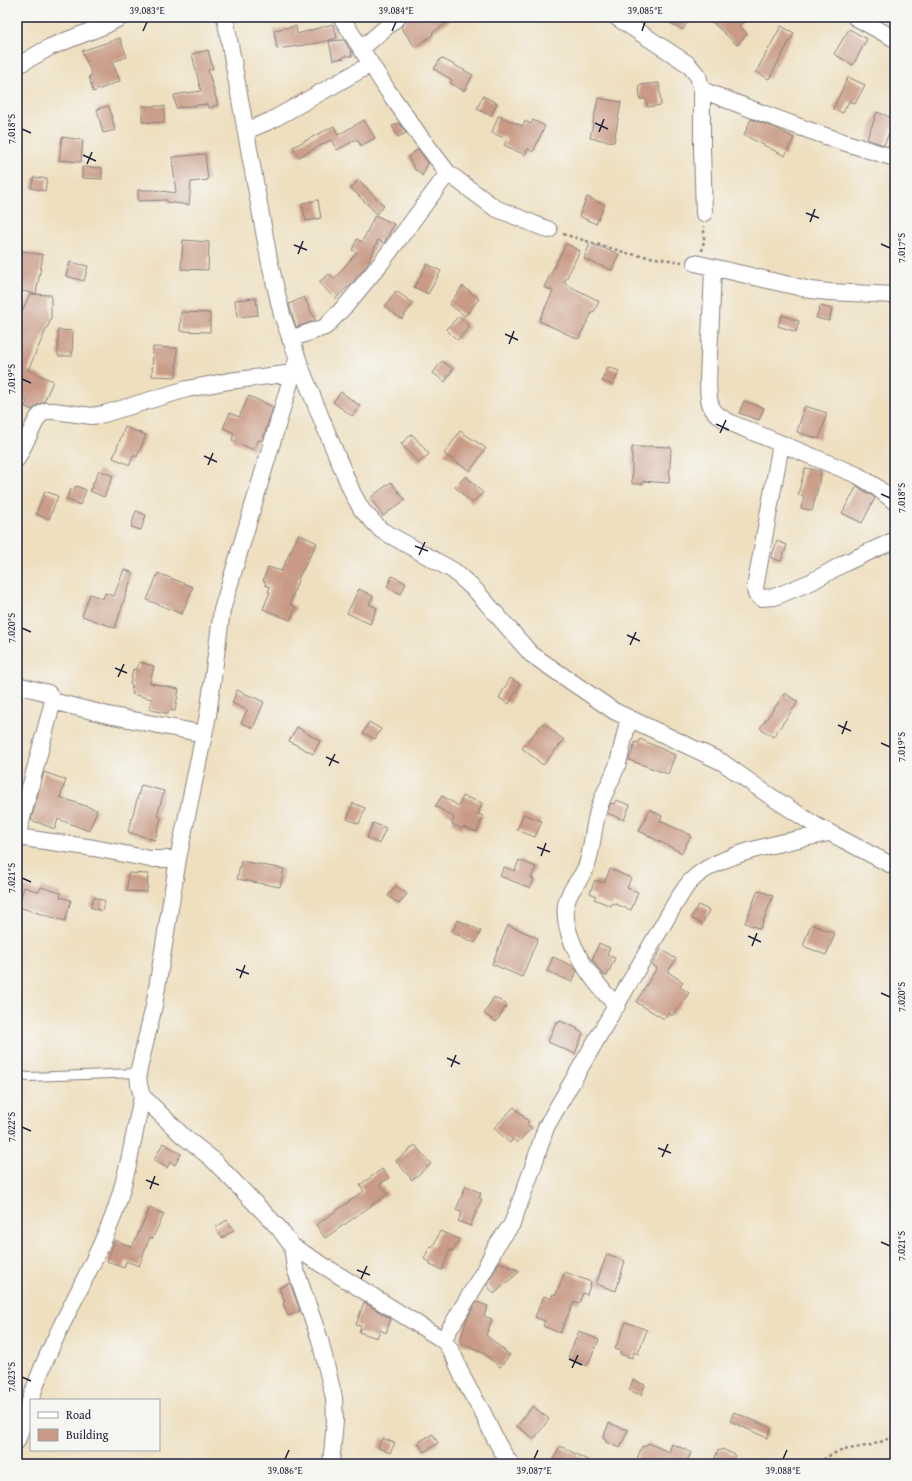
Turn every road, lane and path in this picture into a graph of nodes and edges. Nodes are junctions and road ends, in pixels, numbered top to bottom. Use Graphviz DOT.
graph roads {
  1 [pos="121,17"];
  2 [pos="225,17"];
  3 [pos="341,17"];
  4 [pos="398,17"];
  5 [pos="616,17"];
  6 [pos="855,17"];
  7 [pos="893,38"];
  8 [pos="361,49"];
  9 [pos="371,64"];
  10 [pos="17,66"];
  11 [pos="702,90"];
  12 [pos="246,131"];
  13 [pos="895,158"];
  14 [pos="448,173"];
  15 [pos="704,213"];
  16 [pos="549,230"];
  17 [pos="694,263"];
  18 [pos="713,267"];
  19 [pos="895,295"];
  20 [pos="290,339"];
  21 [pos="295,366"];
  22 [pos="781,444"];
  23 [pos="17,459"];
  24 [pos="895,502"];
  25 [pos="895,540"];
  26 [pos="17,685"];
  27 [pos="52,701"];
  28 [pos="629,718"];
  29 [pos="204,734"];
  30 [pos="829,833"];
  31 [pos="17,837"];
  32 [pos="178,859"];
  33 [pos="895,867"];
  34 [pos="617,1006"];
  35 [pos="138,1073"];
  36 [pos="17,1076"];
  37 [pos="142,1096"];
  38 [pos="292,1246"];
  39 [pos="443,1340"];
  40 [pos="31,1399"];
  41 [pos="30,1402"];
  42 [pos="895,1435"];
  43 [pos="17,1441"];
  44 [pos="505,1461"];
  45 [pos="331,1464"];
  46 [pos="819,1464"];
  1 -- 10 [label="street"];
  2 -- 12 [label="street"];
  3 -- 8 [label="street"];
  4 -- 8 [label="street"];
  5 -- 11 [label="street"];
  6 -- 7 [label="street"];
  8 -- 9 [label="street"];
  9 -- 12 [label="street"];
  9 -- 14 [label="street"];
  11 -- 13 [label="street"];
  11 -- 15 [label="street"];
  12 -- 20 [label="street"];
  14 -- 16 [label="street"];
  14 -- 20 [label="street"];
  15 -- 17 [label="path"];
  16 -- 17 [label="path"];
  17 -- 18 [label="street"];
  18 -- 19 [label="street"];
  18 -- 22 [label="street"];
  20 -- 21 [label="street"];
  21 -- 23 [label="street"];
  21 -- 28 [label="street"];
  21 -- 29 [label="street"];
  22 -- 24 [label="street"];
  22 -- 25 [label="street"];
  26 -- 27 [label="street"];
  27 -- 29 [label="street"];
  27 -- 31 [label="street"];
  28 -- 30 [label="street"];
  28 -- 34 [label="street"];
  29 -- 32 [label="street"];
  30 -- 33 [label="street"];
  30 -- 34 [label="street"];
  31 -- 32 [label="street"];
  32 -- 35 [label="street"];
  34 -- 39 [label="street"];
  35 -- 36 [label="lane"];
  35 -- 37 [label="street"];
  37 -- 38 [label="street"];
  37 -- 40 [label="street"];
  38 -- 39 [label="street"];
  38 -- 45 [label="street"];
  39 -- 44 [label="street"];
  41 -- 43 [label="street"];
  42 -- 46 [label="path"];
}
